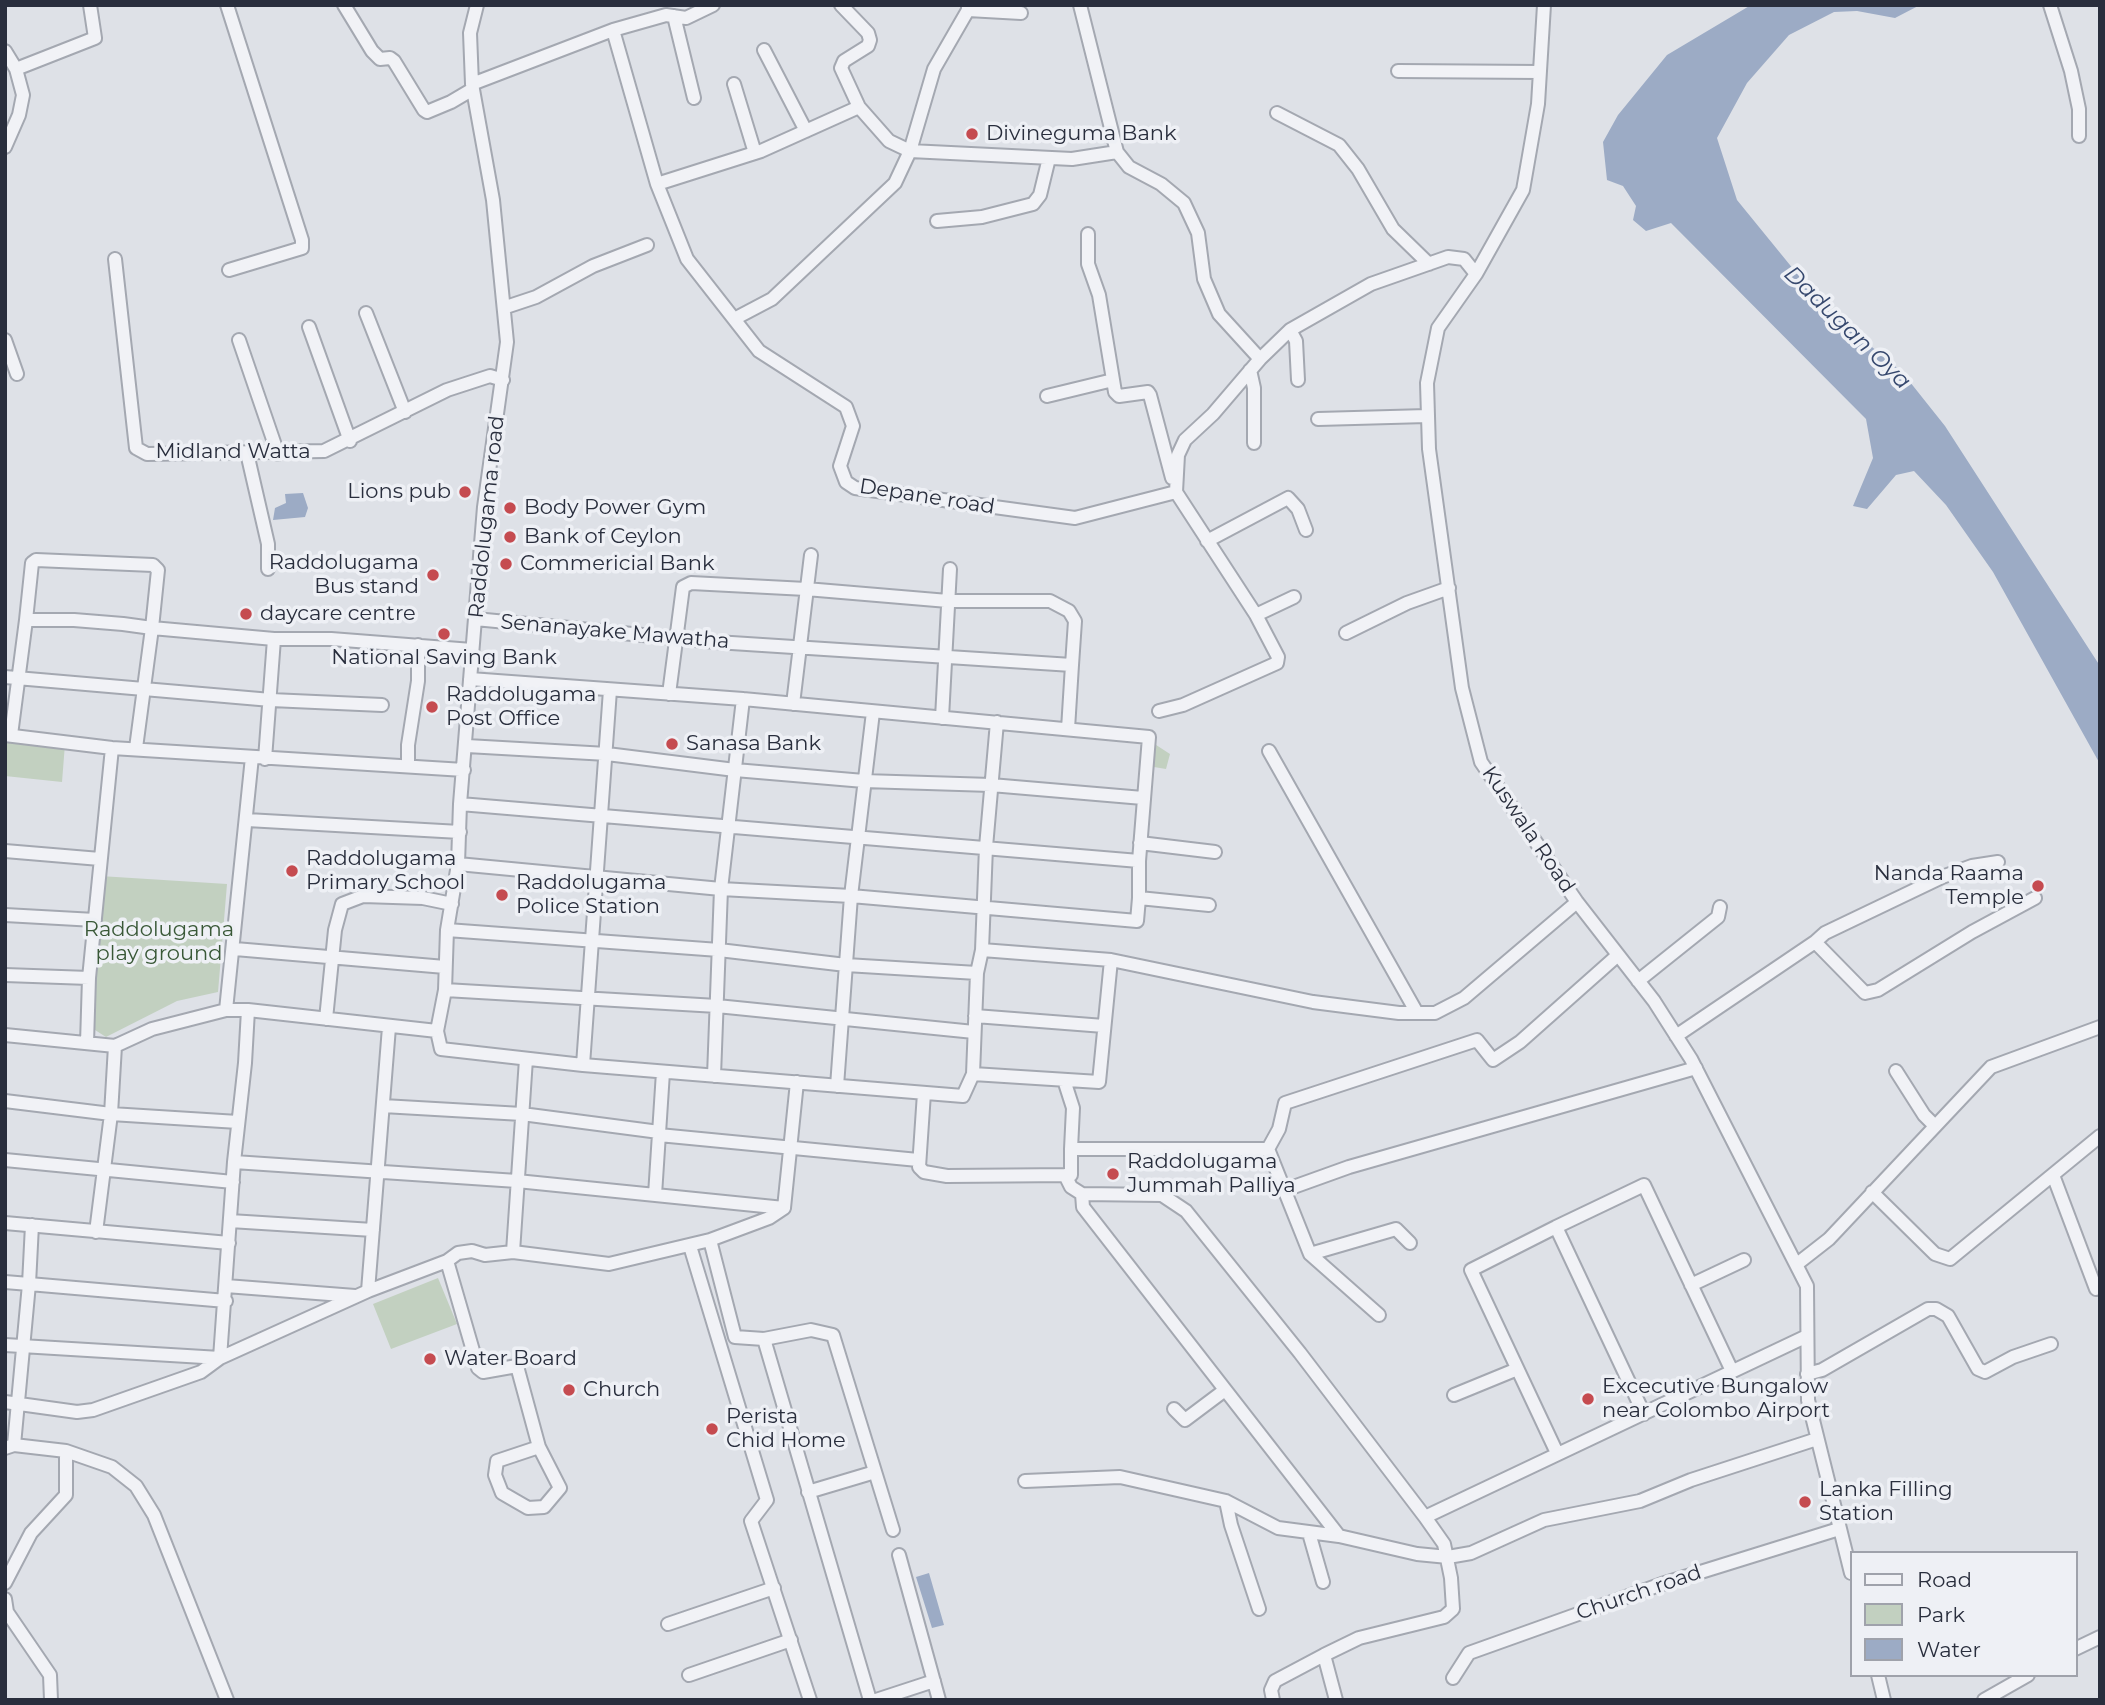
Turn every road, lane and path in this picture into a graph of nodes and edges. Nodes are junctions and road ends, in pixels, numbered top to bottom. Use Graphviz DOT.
graph roads {
  1 [pos="90,5"];
  2 [pos="227,5"];
  3 [pos="344,5"];
  4 [pos="477,5"];
  5 [pos="713,5"];
  6 [pos="841,5"];
  7 [pos="1080,5"];
  8 [pos="1544,5"];
  9 [pos="2050,5"];
  10 [pos="968,8"];
  11 [pos="668,12"];
  12 [pos="1021,13"];
  13 [pos="614,30"];
  14 [pos="764,50"];
  15 [pos="5,51"];
  16 [pos="16,69"];
  17 [pos="1398,71"];
  18 [pos="1539,72"];
  19 [pos="734,84"];
  20 [pos="473,87"];
  21 [pos="695,98"];
  22 [pos="859,107"];
  23 [pos="1277,113"];
  24 [pos="806,131"];
  25 [pos="2079,136"];
  26 [pos="5,147"];
  27 [pos="910,152"];
  28 [pos="1117,152"];
  29 [pos="755,153"];
  30 [pos="1049,158"];
  31 [pos="657,184"];
  32 [pos="937,221"];
  33 [pos="1088,234"];
  34 [pos="648,245"];
  35 [pos="115,259"];
  36 [pos="1429,264"];
  37 [pos="229,270"];
  38 [pos="1476,274"];
  39 [pos="506,307"];
  40 [pos="366,313"];
  41 [pos="736,318"];
  42 [pos="309,327"];
  43 [pos="1290,330"];
  44 [pos="5,340"];
  45 [pos="239,340"];
  46 [pos="1260,359"];
  47 [pos="1250,370"];
  48 [pos="17,374"];
  49 [pos="503,380"];
  50 [pos="1113,380"];
  51 [pos="1298,380"];
  52 [pos="1046,396"];
  53 [pos="405,412"];
  54 [pos="1427,416"];
  55 [pos="1318,419"];
  56 [pos="350,441"];
  57 [pos="1254,443"];
  58 [pos="247,453"];
  59 [pos="278,454"];
  60 [pos="1175,492"];
  61 [pos="1306,530"];
  62 [pos="1207,541"];
  63 [pos="811,555"];
  64 [pos="268,569"];
  65 [pos="950,569"];
  66 [pos="1450,588"];
  67 [pos="806,589"];
  68 [pos="1294,597"];
  69 [pos="948,601"];
  70 [pos="1256,615"];
  71 [pos="475,619"];
  72 [pos="26,620"];
  73 [pos="152,628"];
  74 [pos="1346,633"];
  75 [pos="675,637"];
  76 [pos="274,639"];
  77 [pos="418,645"];
  78 [pos="801,646"];
  79 [pos="472,650"];
  80 [pos="946,656"];
  81 [pos="1072,665"];
  82 [pos="12,678"];
  83 [pos="470,679"];
  84 [pos="144,689"];
  85 [pos="610,690"];
  86 [pos="669,694"];
  87 [pos="743,699"];
  88 [pos="271,700"];
  89 [pos="793,704"];
  90 [pos="382,705"];
  91 [pos="1158,711"];
  92 [pos="873,712"];
  93 [pos="942,718"];
  94 [pos="997,722"];
  95 [pos="1068,729"];
  96 [pos="8,735"];
  97 [pos="467,746"];
  98 [pos="112,748"];
  99 [pos="136,748"];
  100 [pos="1269,751"];
  101 [pos="607,754"];
  102 [pos="252,757"];
  103 [pos="265,759"];
  104 [pos="408,765"];
  105 [pos="464,770"];
  106 [pos="735,770"];
  107 [pos="864,781"];
  108 [pos="991,785"];
  109 [pos="1143,799"];
  110 [pos="460,804"];
  111 [pos="600,815"];
  112 [pos="247,820"];
  113 [pos="729,825"];
  114 [pos="460,832"];
  115 [pos="859,836"];
  116 [pos="1140,844"];
  117 [pos="986,848"];
  118 [pos="5,851"];
  119 [pos="1215,852"];
  120 [pos="100,859"];
  121 [pos="1139,861"];
  122 [pos="1998,862"];
  123 [pos="458,864"];
  124 [pos="597,878"];
  125 [pos="721,889"];
  126 [pos="851,896"];
  127 [pos="1139,898"];
  128 [pos="2035,898"];
  129 [pos="1577,902"];
  130 [pos="452,904"];
  131 [pos="1209,905"];
  132 [pos="985,908"];
  133 [pos="1720,908"];
  134 [pos="5,915"];
  135 [pos="96,920"];
  136 [pos="447,930"];
  137 [pos="592,940"];
  138 [pos="1815,942"];
  139 [pos="235,949"];
  140 [pos="719,950"];
  141 [pos="982,950"];
  142 [pos="334,955"];
  143 [pos="1618,955"];
  144 [pos="1111,960"];
  145 [pos="846,965"];
  146 [pos="445,967"];
  147 [pos="977,973"];
  148 [pos="5,975"];
  149 [pos="89,978"];
  150 [pos="1638,981"];
  151 [pos="445,990"];
  152 [pos="588,998"];
  153 [pos="717,1006"];
  154 [pos="226,1010"];
  155 [pos="248,1010"];
  156 [pos="1417,1013"];
  157 [pos="975,1016"];
  158 [pos="843,1019"];
  159 [pos="326,1020"];
  160 [pos="1104,1026"];
  161 [pos="389,1027"];
  162 [pos="2100,1027"];
  163 [pos="437,1031"];
  164 [pos="975,1032"];
  165 [pos="5,1035"];
  166 [pos="1676,1036"];
  167 [pos="87,1044"];
  168 [pos="115,1046"];
  169 [pos="526,1059"];
  170 [pos="583,1065"];
  171 [pos="1696,1068"];
  172 [pos="1896,1071"];
  173 [pos="663,1072"];
  174 [pos="974,1074"];
  175 [pos="714,1076"];
  176 [pos="1064,1080"];
  177 [pos="797,1083"];
  178 [pos="837,1086"];
  179 [pos="924,1093"];
  180 [pos="5,1101"];
  181 [pos="383,1106"];
  182 [pos="111,1114"];
  183 [pos="522,1114"];
  184 [pos="238,1122"];
  185 [pos="1935,1126"];
  186 [pos="659,1133"];
  187 [pos="2100,1136"];
  188 [pos="790,1147"];
  189 [pos="1071,1149"];
  190 [pos="1268,1149"];
  191 [pos="5,1160"];
  192 [pos="918,1160"];
  193 [pos="234,1162"];
  194 [pos="103,1170"];
  195 [pos="378,1170"];
  196 [pos="1065,1175"];
  197 [pos="2053,1175"];
  198 [pos="517,1181"];
  199 [pos="233,1182"];
  200 [pos="1285,1190"];
  201 [pos="1872,1192"];
  202 [pos="1082,1194"];
  203 [pos="655,1195"];
  204 [pos="784,1208"];
  205 [pos="230,1221"];
  206 [pos="5,1223"];
  207 [pos="32,1225"];
  208 [pos="1556,1227"];
  209 [pos="373,1230"];
  210 [pos="96,1232"];
  211 [pos="710,1240"];
  212 [pos="229,1243"];
  213 [pos="1410,1243"];
  214 [pos="690,1246"];
  215 [pos="513,1252"];
  216 [pos="1310,1254"];
  217 [pos="1744,1260"];
  218 [pos="447,1261"];
  219 [pos="1797,1264"];
  220 [pos="5,1282"];
  221 [pos="29,1284"];
  222 [pos="1691,1285"];
  223 [pos="226,1286"];
  224 [pos="2096,1289"];
  225 [pos="363,1294"];
  226 [pos="226,1301"];
  227 [pos="1379,1315"];
  228 [pos="1807,1336"];
  229 [pos="764,1339"];
  230 [pos="2051,1344"];
  231 [pos="5,1345"];
  232 [pos="25,1347"];
  233 [pos="220,1358"];
  234 [pos="1516,1370"];
  235 [pos="1732,1371"];
  236 [pos="1807,1374"];
  237 [pos="1225,1390"];
  238 [pos="1454,1395"];
  239 [pos="12,1402"];
  240 [pos="1174,1409"];
  241 [pos="1644,1414"];
  242 [pos="1817,1439"];
  243 [pos="10,1447"];
  244 [pos="539,1447"];
  245 [pos="66,1451"];
  246 [pos="1557,1453"];
  247 [pos="875,1472"];
  248 [pos="1025,1481"];
  249 [pos="808,1492"];
  250 [pos="1226,1501"];
  251 [pos="1425,1517"];
  252 [pos="1839,1529"];
  253 [pos="893,1530"];
  254 [pos="1309,1533"];
  255 [pos="1339,1536"];
  256 [pos="898,1555"];
  257 [pos="1448,1557"];
  258 [pos="1850,1569"];
  259 [pos="1323,1582"];
  260 [pos="5,1583"];
  261 [pos="774,1588"];
  262 [pos="5,1599"];
  263 [pos="1259,1609"];
  264 [pos="668,1624"];
  265 [pos="2100,1637"];
  266 [pos="791,1640"];
  267 [pos="2077,1648"];
  268 [pos="1324,1655"];
  269 [pos="689,1675"];
  270 [pos="1878,1677"];
  271 [pos="2024,1677"];
  272 [pos="1453,1678"];
  273 [pos="934,1681"];
  274 [pos="51,1700"];
  275 [pos="226,1700"];
  276 [pos="810,1700"];
  277 [pos="870,1700"];
  278 [pos="876,1700"];
  279 [pos="939,1700"];
  280 [pos="1273,1700"];
  281 [pos="1336,1700"];
  282 [pos="1884,1700"];
  283 [pos="1984,1700"];
  1 -- 16 [label="street"];
  2 -- 37 [label="street"];
  3 -- 20 [label="street"];
  4 -- 20 [label="street, Raddolugama road"];
  5 -- 11 [label="street"];
  6 -- 22 [label="street"];
  7 -- 28 [label="street"];
  8 -- 18 [label="street, Kuswala Road"];
  9 -- 25 [label="street"];
  10 -- 12 [label="street"];
  10 -- 27 [label="street"];
  11 -- 13 [label="street"];
  11 -- 21 [label="street"];
  13 -- 20 [label="street"];
  13 -- 31 [label="street, Depane road"];
  14 -- 24 [label="street"];
  15 -- 16 [label="street"];
  16 -- 26 [label="street"];
  17 -- 18 [label="street"];
  18 -- 38 [label="street, Kuswala Road"];
  19 -- 29 [label="street"];
  20 -- 39 [label="street, Raddolugama road"];
  22 -- 24 [label="street"];
  22 -- 27 [label="street"];
  23 -- 36 [label="street"];
  24 -- 29 [label="street"];
  27 -- 30 [label="street"];
  27 -- 41 [label="street"];
  28 -- 30 [label="street"];
  28 -- 46 [label="street"];
  29 -- 31 [label="street"];
  30 -- 32 [label="street"];
  31 -- 41 [label="street, Depane road"];
  33 -- 50 [label="street"];
  34 -- 39 [label="street"];
  35 -- 58 [label="street, Midland Watta"];
  36 -- 38 [label="street"];
  36 -- 43 [label="street"];
  38 -- 54 [label="street, Kuswala Road"];
  39 -- 49 [label="street, Raddolugama road"];
  40 -- 53 [label="street"];
  41 -- 60 [label="street, Depane road"];
  42 -- 56 [label="street"];
  43 -- 46 [label="street"];
  43 -- 51 [label="street"];
  44 -- 48 [label="street"];
  45 -- 59 [label="street"];
  46 -- 47 [label="street"];
  47 -- 57 [label="street"];
  47 -- 60 [label="street"];
  49 -- 53 [label="street, Midland Watta"];
  49 -- 71 [label="street, Raddolugama road"];
  50 -- 52 [label="street"];
  50 -- 60 [label="street"];
  53 -- 56 [label="street, Midland Watta"];
  54 -- 55 [label="street"];
  54 -- 66 [label="street, Kuswala Road"];
  56 -- 59 [label="street, Midland Watta"];
  58 -- 59 [label="street, Midland Watta"];
  58 -- 64 [label="street"];
  60 -- 62 [label="street"];
  61 -- 62 [label="street"];
  62 -- 70 [label="street"];
  63 -- 67 [label="street"];
  65 -- 69 [label="street"];
  66 -- 74 [label="street"];
  66 -- 129 [label="street, Kuswala Road"];
  67 -- 69 [label="street"];
  67 -- 75 [label="street"];
  67 -- 78 [label="street"];
  68 -- 70 [label="street"];
  69 -- 80 [label="street"];
  69 -- 81 [label="street"];
  70 -- 91 [label="street"];
  71 -- 75 [label="street, Senanayake Mawatha"];
  71 -- 79 [label="street, Raddolugama road"];
  72 -- 73 [label="street"];
  72 -- 73 [label="street"];
  72 -- 82 [label="street"];
  73 -- 76 [label="street"];
  73 -- 84 [label="street"];
  75 -- 78 [label="street, Senanayake Mawatha"];
  75 -- 86 [label="street"];
  76 -- 77 [label="street"];
  76 -- 88 [label="street"];
  77 -- 79 [label="street"];
  77 -- 104 [label="street"];
  78 -- 80 [label="street, Senanayake Mawatha"];
  78 -- 89 [label="street"];
  79 -- 83 [label="street, Raddolugama road"];
  80 -- 81 [label="street, Senanayake Mawatha"];
  80 -- 93 [label="street"];
  81 -- 95 [label="street"];
  82 -- 84 [label="street"];
  82 -- 96 [label="street"];
  83 -- 85 [label="street"];
  83 -- 97 [label="street, Raddolugama road"];
  84 -- 88 [label="street"];
  84 -- 99 [label="street"];
  85 -- 86 [label="street"];
  85 -- 101 [label="street"];
  86 -- 87 [label="street"];
  87 -- 89 [label="street"];
  87 -- 106 [label="street"];
  88 -- 90 [label="street"];
  88 -- 103 [label="street"];
  89 -- 92 [label="street"];
  92 -- 93 [label="street"];
  92 -- 107 [label="street"];
  93 -- 94 [label="street"];
  94 -- 95 [label="street"];
  94 -- 108 [label="street"];
  95 -- 109 [label="street"];
  96 -- 98 [label="street"];
  97 -- 101 [label="street"];
  97 -- 105 [label="street, Raddolugama road"];
  98 -- 99 [label="street"];
  98 -- 120 [label="street"];
  99 -- 102 [label="street"];
  100 -- 156 [label="street"];
  101 -- 106 [label="street"];
  101 -- 111 [label="street"];
  102 -- 103 [label="street"];
  102 -- 112 [label="street"];
  103 -- 104 [label="street"];
  104 -- 105 [label="street"];
  105 -- 110 [label="street, Raddolugama road"];
  106 -- 107 [label="street"];
  106 -- 113 [label="street"];
  107 -- 108 [label="street"];
  107 -- 115 [label="street"];
  108 -- 109 [label="street"];
  108 -- 117 [label="street"];
  109 -- 116 [label="street"];
  110 -- 111 [label="street"];
  110 -- 114 [label="street, Raddolugama road"];
  111 -- 113 [label="street"];
  111 -- 124 [label="street"];
  112 -- 114 [label="street"];
  112 -- 139 [label="street"];
  113 -- 115 [label="street"];
  113 -- 125 [label="street"];
  114 -- 123 [label="street, Raddolugama road"];
  115 -- 117 [label="street"];
  115 -- 126 [label="street"];
  116 -- 119 [label="street"];
  116 -- 121 [label="street"];
  117 -- 121 [label="street"];
  117 -- 132 [label="street"];
  118 -- 120 [label="street"];
  120 -- 135 [label="street"];
  121 -- 127 [label="street"];
  122 -- 138 [label="street"];
  123 -- 124 [label="street"];
  123 -- 130 [label="street, Raddolugama road"];
  124 -- 125 [label="street"];
  124 -- 137 [label="street"];
  125 -- 126 [label="street"];
  125 -- 140 [label="street"];
  126 -- 132 [label="street"];
  126 -- 145 [label="street"];
  127 -- 131 [label="street"];
  127 -- 132 [label="street"];
  128 -- 138 [label="street"];
  129 -- 143 [label="street, Kuswala Road"];
  129 -- 156 [label="street"];
  130 -- 136 [label="street, Raddolugama road"];
  130 -- 142 [label="street"];
  132 -- 141 [label="street"];
  133 -- 150 [label="street"];
  134 -- 135 [label="street"];
  135 -- 149 [label="street"];
  136 -- 137 [label="street"];
  136 -- 146 [label="street, Raddolugama road"];
  137 -- 140 [label="street"];
  137 -- 152 [label="street"];
  138 -- 166 [label="street"];
  139 -- 142 [label="street"];
  139 -- 154 [label="street"];
  140 -- 145 [label="street"];
  140 -- 153 [label="street"];
  141 -- 144 [label="street"];
  141 -- 147 [label="street"];
  142 -- 146 [label="street"];
  142 -- 159 [label="street"];
  143 -- 150 [label="street, Kuswala Road"];
  143 -- 190 [label="street"];
  144 -- 156 [label="street"];
  144 -- 160 [label="street"];
  145 -- 147 [label="street"];
  145 -- 158 [label="street"];
  146 -- 151 [label="street, Raddolugama road"];
  147 -- 157 [label="street"];
  148 -- 149 [label="street"];
  149 -- 167 [label="street"];
  150 -- 166 [label="street, Kuswala Road"];
  151 -- 152 [label="street"];
  151 -- 163 [label="street, Raddolugama road"];
  152 -- 153 [label="street"];
  152 -- 170 [label="street"];
  153 -- 158 [label="street"];
  153 -- 175 [label="street"];
  154 -- 155 [label="street"];
  154 -- 168 [label="street"];
  155 -- 159 [label="street"];
  155 -- 184 [label="street"];
  157 -- 160 [label="street"];
  157 -- 164 [label="street"];
  158 -- 164 [label="street"];
  158 -- 178 [label="street"];
  159 -- 161 [label="street"];
  160 -- 176 [label="street"];
  161 -- 163 [label="street"];
  161 -- 181 [label="street"];
  162 -- 185 [label="street"];
  163 -- 169 [label="street"];
  164 -- 174 [label="street"];
  165 -- 167 [label="street"];
  166 -- 171 [label="street, Kuswala Road"];
  167 -- 168 [label="street"];
  168 -- 182 [label="street"];
  169 -- 170 [label="street"];
  169 -- 183 [label="street"];
  170 -- 173 [label="street"];
  171 -- 200 [label="street"];
  171 -- 219 [label="street, Kuswala Road"];
  172 -- 185 [label="street"];
  173 -- 175 [label="street"];
  173 -- 186 [label="street"];
  174 -- 176 [label="street"];
  174 -- 179 [label="street"];
  175 -- 177 [label="street"];
  176 -- 189 [label="street"];
  177 -- 178 [label="street"];
  177 -- 188 [label="street"];
  178 -- 179 [label="street"];
  179 -- 192 [label="street"];
  180 -- 182 [label="street"];
  181 -- 183 [label="street"];
  181 -- 195 [label="street"];
  182 -- 184 [label="street"];
  182 -- 194 [label="street"];
  183 -- 186 [label="street"];
  183 -- 198 [label="street"];
  184 -- 193 [label="street"];
  185 -- 201 [label="street"];
  186 -- 188 [label="street"];
  186 -- 203 [label="street"];
  187 -- 197 [label="street"];
  188 -- 192 [label="street"];
  188 -- 204 [label="street"];
  189 -- 190 [label="street"];
  189 -- 196 [label="street"];
  190 -- 200 [label="street"];
  191 -- 194 [label="street"];
  192 -- 196 [label="street"];
  193 -- 195 [label="street"];
  193 -- 199 [label="street"];
  194 -- 199 [label="street"];
  194 -- 210 [label="street"];
  195 -- 198 [label="street"];
  195 -- 209 [label="street"];
  196 -- 202 [label="street"];
  197 -- 201 [label="street"];
  197 -- 224 [label="street"];
  198 -- 203 [label="street"];
  198 -- 215 [label="street"];
  199 -- 205 [label="street"];
  200 -- 216 [label="street"];
  201 -- 219 [label="street"];
  202 -- 237 [label="street"];
  202 -- 251 [label="street"];
  203 -- 204 [label="street"];
  204 -- 211 [label="street"];
  205 -- 209 [label="street"];
  205 -- 212 [label="street"];
  206 -- 207 [label="street"];
  207 -- 210 [label="street"];
  207 -- 221 [label="street"];
  208 -- 222 [label="street"];
  208 -- 234 [label="street"];
  208 -- 241 [label="street"];
  209 -- 225 [label="street"];
  210 -- 212 [label="street"];
  211 -- 214 [label="street"];
  211 -- 229 [label="street"];
  212 -- 223 [label="street"];
  213 -- 216 [label="street"];
  214 -- 215 [label="street"];
  214 -- 261 [label="street"];
  215 -- 218 [label="street"];
  216 -- 227 [label="street"];
  217 -- 222 [label="street"];
  218 -- 225 [label="street"];
  218 -- 244 [label="street"];
  219 -- 228 [label="street, Kuswala Road"];
  220 -- 221 [label="street"];
  221 -- 226 [label="street"];
  221 -- 232 [label="street"];
  222 -- 235 [label="street"];
  223 -- 225 [label="street"];
  223 -- 226 [label="street"];
  225 -- 233 [label="street"];
  226 -- 233 [label="street"];
  228 -- 235 [label="street"];
  228 -- 236 [label="street, Kuswala Road"];
  229 -- 247 [label="street"];
  229 -- 249 [label="street"];
  230 -- 236 [label="street"];
  231 -- 232 [label="street"];
  232 -- 233 [label="street"];
  232 -- 239 [label="street"];
  233 -- 239 [label="street"];
  234 -- 238 [label="street"];
  234 -- 246 [label="street"];
  235 -- 241 [label="street"];
  236 -- 242 [label="street, Kuswala Road"];
  237 -- 240 [label="street"];
  237 -- 255 [label="street"];
  239 -- 243 [label="street"];
  241 -- 246 [label="street"];
  242 -- 252 [label="street, Kuswala Road"];
  242 -- 257 [label="street"];
  243 -- 245 [label="street"];
  244 -- 244 [label="street"];
  245 -- 260 [label="street"];
  245 -- 275 [label="street"];
  246 -- 251 [label="street"];
  247 -- 249 [label="street"];
  247 -- 253 [label="street"];
  248 -- 250 [label="street"];
  249 -- 277 [label="street"];
  250 -- 254 [label="street"];
  250 -- 263 [label="street"];
  251 -- 257 [label="street"];
  252 -- 258 [label="street, Kuswala Road"];
  252 -- 272 [label="street, Church road"];
  254 -- 255 [label="street"];
  254 -- 259 [label="street"];
  255 -- 257 [label="street"];
  256 -- 273 [label="street"];
  257 -- 268 [label="street"];
  261 -- 264 [label="street"];
  261 -- 266 [label="street"];
  262 -- 274 [label="street"];
  265 -- 267 [label="street"];
  266 -- 269 [label="street"];
  266 -- 276 [label="street"];
  268 -- 280 [label="street"];
  268 -- 281 [label="street"];
  270 -- 282 [label="street"];
  271 -- 283 [label="street"];
  273 -- 278 [label="street"];
  273 -- 279 [label="street"];
}
